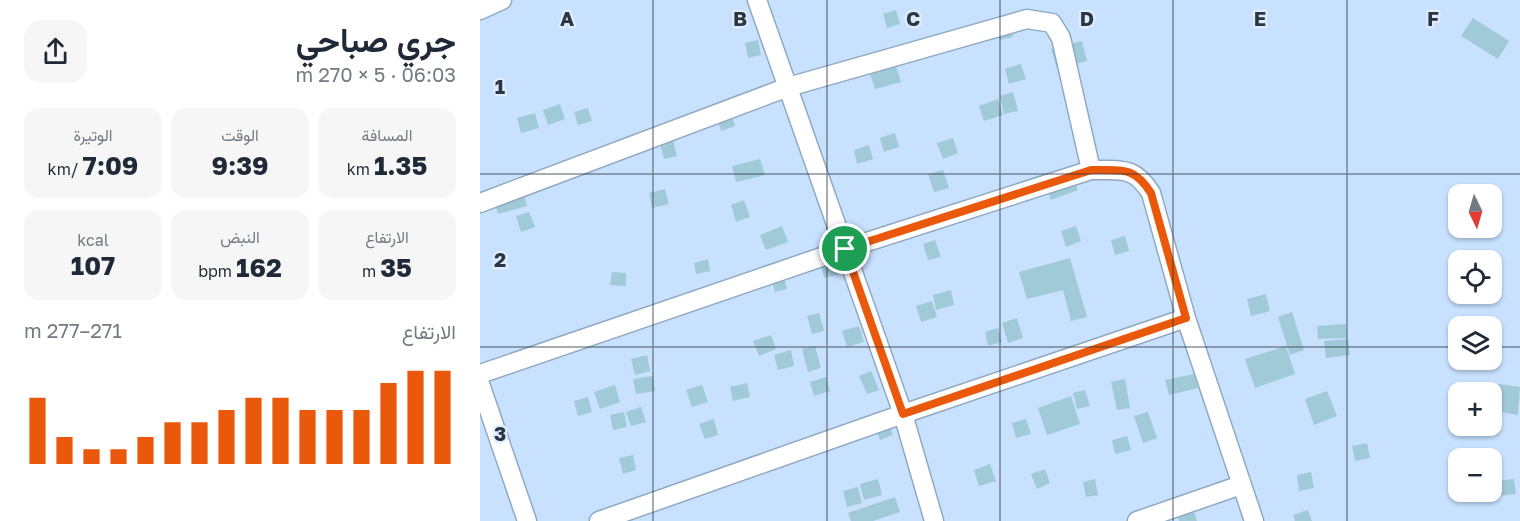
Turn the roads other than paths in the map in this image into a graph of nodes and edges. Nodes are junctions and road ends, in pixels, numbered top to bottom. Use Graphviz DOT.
graph roads {
  1 [pos="502,0"];
  2 [pos="757,0"];
  3 [pos="480,10"];
  4 [pos="788,87"];
  5 [pos="1091,170"];
  6 [pos="480,203"];
  7 [pos="845,249"];
  8 [pos="1186,318"];
  9 [pos="480,374"];
  10 [pos="480,384"];
  11 [pos="903,414"];
  12 [pos="1241,485"];
  13 [pos="527,521"];
  14 [pos="599,521"];
  15 [pos="934,521"];
  16 [pos="1137,521"];
  17 [pos="1254,521"];
  1 -- 3 [label="street"];
  2 -- 4 [label="street"];
  4 -- 5 [label="street"];
  4 -- 6 [label="street"];
  4 -- 7 [label="street"];
  5 -- 7 [label="street"];
  5 -- 8 [label="street"];
  7 -- 9 [label="street"];
  7 -- 11 [label="street"];
  8 -- 11 [label="street"];
  8 -- 12 [label="street"];
  10 -- 13 [label="street"];
  11 -- 14 [label="street"];
  11 -- 15 [label="street"];
  12 -- 16 [label="street"];
  12 -- 17 [label="street"];
}
